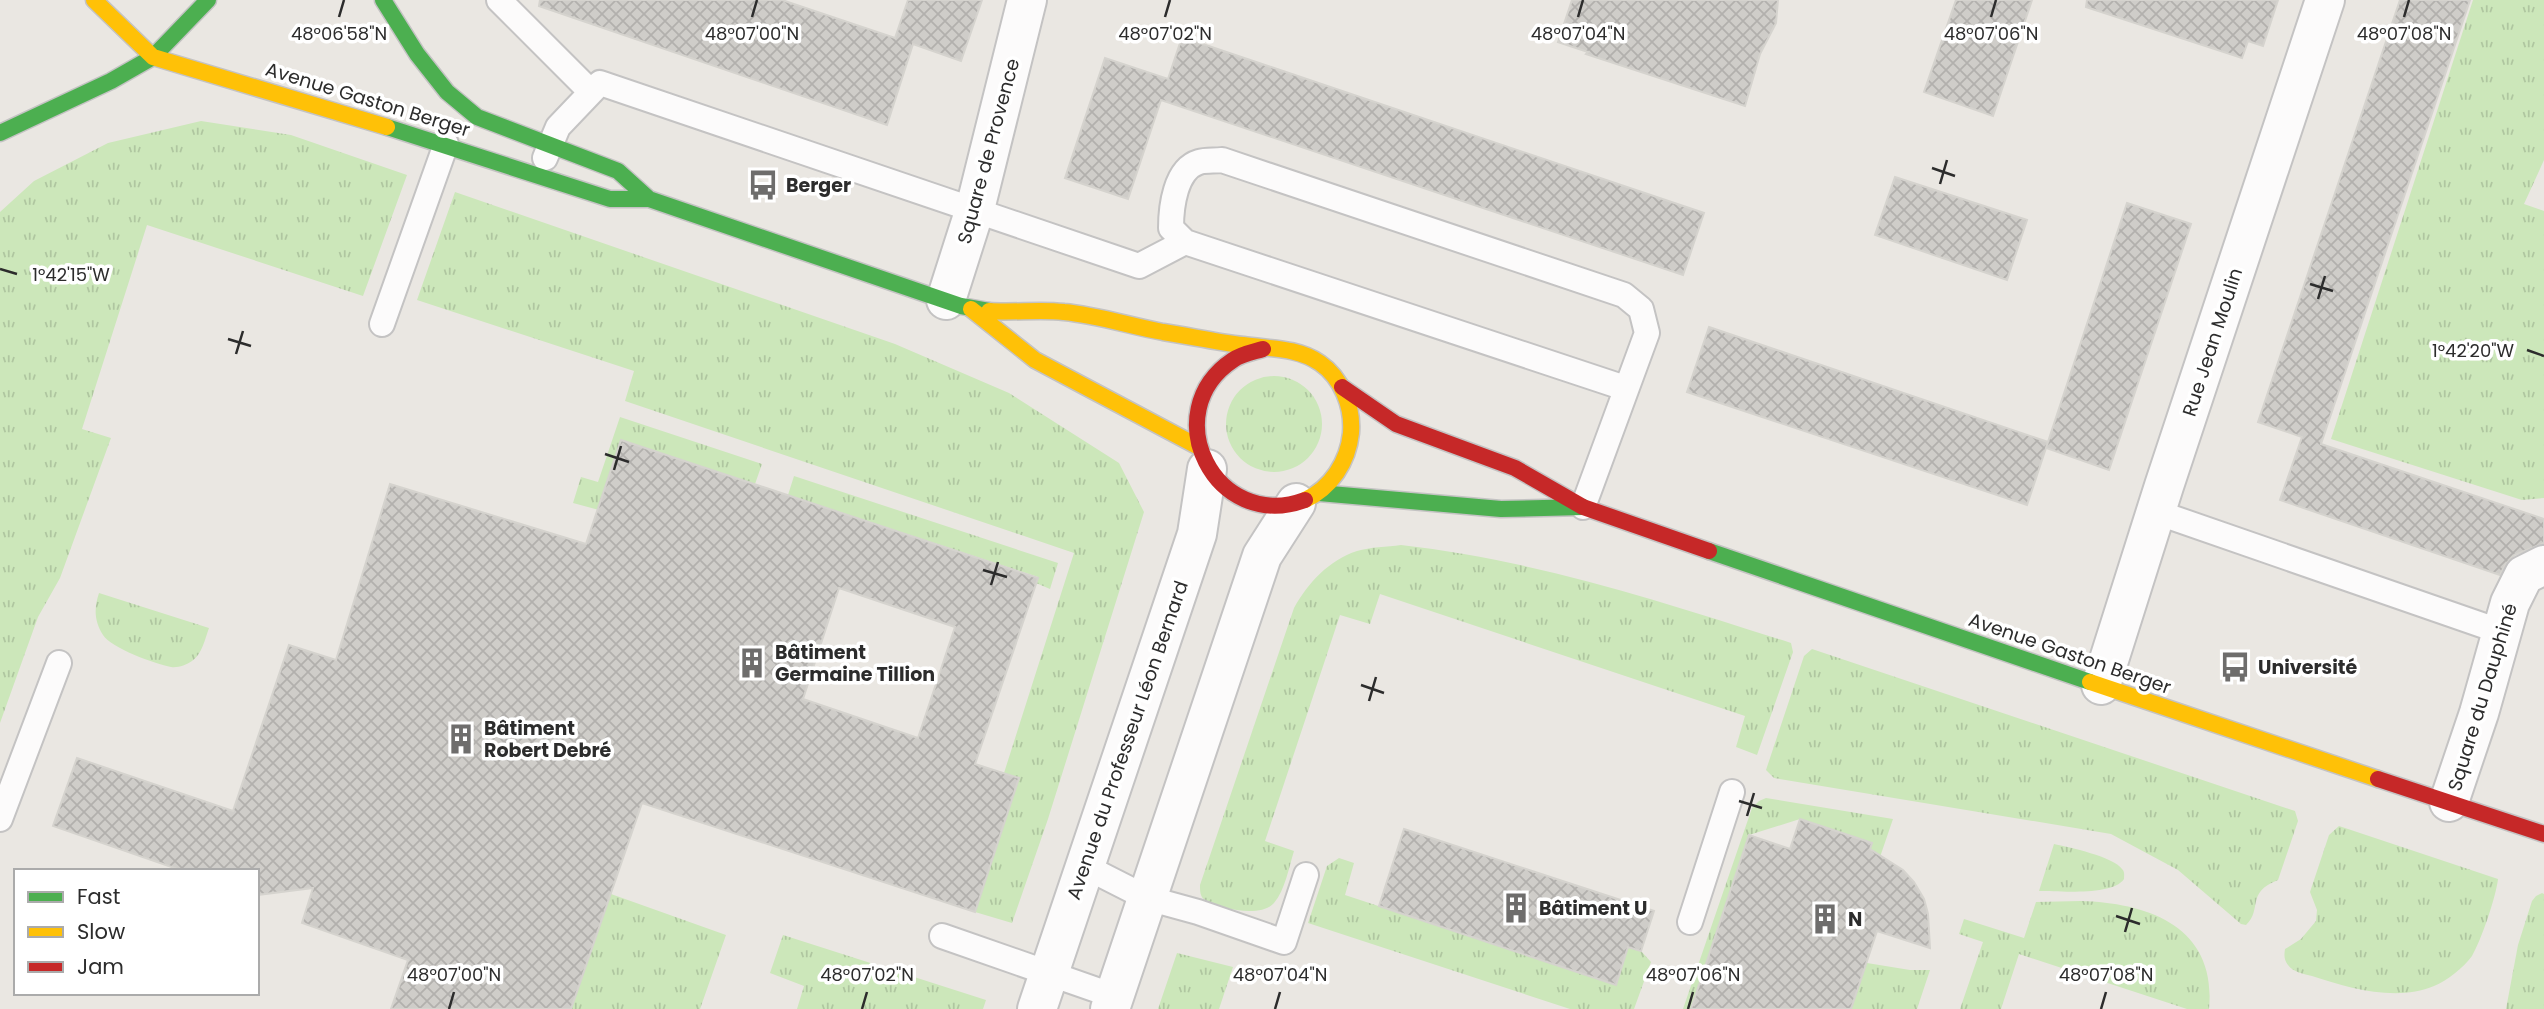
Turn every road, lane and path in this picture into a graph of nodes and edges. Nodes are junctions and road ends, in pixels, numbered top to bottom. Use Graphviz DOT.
graph roads {
  1 [pos="94,0"];
  2 [pos="208,0"];
  3 [pos="383,0"];
  4 [pos="499,0"];
  5 [pos="1027,0"];
  6 [pos="2325,0"];
  7 [pos="153,57"];
  8 [pos="591,92"];
  9 [pos="0,134"];
  10 [pos="446,144"];
  11 [pos="550,145"];
  12 [pos="539,176"];
  13 [pos="649,199"];
  14 [pos="975,209"];
  15 [pos="1185,242"];
  16 [pos="959,305"];
  17 [pos="382,324"];
  18 [pos="1263,349"];
  19 [pos="1342,387"];
  20 [pos="1625,388"];
  21 [pos="1202,458"];
  22 [pos="1307,498"];
  23 [pos="1583,507"];
  24 [pos="2156,512"];
  25 [pos="2544,565"];
  26 [pos="2502,632"];
  27 [pos="59,663"];
  28 [pos="2101,685"];
  29 [pos="1732,792"];
  30 [pos="2449,802"];
  31 [pos="0,819"];
  32 [pos="2544,834"];
  33 [pos="1084,866"];
  34 [pos="1306,875"];
  35 [pos="1147,898"];
  36 [pos="1690,922"];
  37 [pos="942,936"];
  38 [pos="1049,973"];
  39 [pos="1112,1002"];
  40 [pos="1037,1009"];
  1 -- 7 [label="street, Avenue Gaston Berger"];
  2 -- 7 [label="street"];
  3 -- 11 [label="street, Avenue Gaston Berger"];
  4 -- 8 [label="lane"];
  5 -- 14 [label="street, Square de Provence"];
  6 -- 24 [label="street, Rue Jean Moulin"];
  7 -- 9 [label="street"];
  7 -- 10 [label="street, Avenue Gaston Berger"];
  8 -- 11 [label="lane"];
  8 -- 14 [label="lane"];
  10 -- 12 [label="street, Avenue Gaston Berger"];
  10 -- 17 [label="lane"];
  11 -- 12 [label="lane"];
  11 -- 13 [label="street, Avenue Gaston Berger"];
  12 -- 13 [label="street, Avenue Gaston Berger"];
  13 -- 16 [label="street, Avenue Gaston Berger"];
  14 -- 15 [label="lane"];
  14 -- 16 [label="street, Square de Provence"];
  15 -- 20 [label="lane"];
  15 -- 20 [label="lane"];
  16 -- 18 [label="street, Avenue Gaston Berger"];
  16 -- 21 [label="street, Avenue Gaston Berger"];
  18 -- 19 [label="street, Avenue Gaston Berger"];
  18 -- 21 [label="street, Avenue Gaston Berger"];
  19 -- 22 [label="street, Avenue Gaston Berger"];
  19 -- 23 [label="street, Avenue Gaston Berger"];
  20 -- 23 [label="lane"];
  21 -- 22 [label="street, Avenue Gaston Berger"];
  21 -- 33 [label="street, Avenue du Professeur Léon Bernard"];
  22 -- 23 [label="street, Avenue Gaston Berger"];
  22 -- 35 [label="street"];
  23 -- 28 [label="street, Avenue Gaston Berger"];
  24 -- 26 [label="lane"];
  24 -- 28 [label="street, Rue Jean Moulin"];
  25 -- 26 [label="street, Square du Dauphiné"];
  26 -- 30 [label="street, Square du Dauphiné"];
  27 -- 31 [label="lane"];
  28 -- 30 [label="street, Avenue Gaston Berger"];
  29 -- 36 [label="lane"];
  30 -- 32 [label="street, Avenue Gaston Berger"];
  33 -- 35 [label="lane"];
  33 -- 38 [label="street, Avenue du Professeur Léon Bernard"];
  34 -- 35 [label="lane"];
  35 -- 39 [label="street"];
  37 -- 38 [label="lane"];
  38 -- 39 [label="lane"];
  38 -- 40 [label="street, Avenue du Professeur Léon Bernard"];
}
